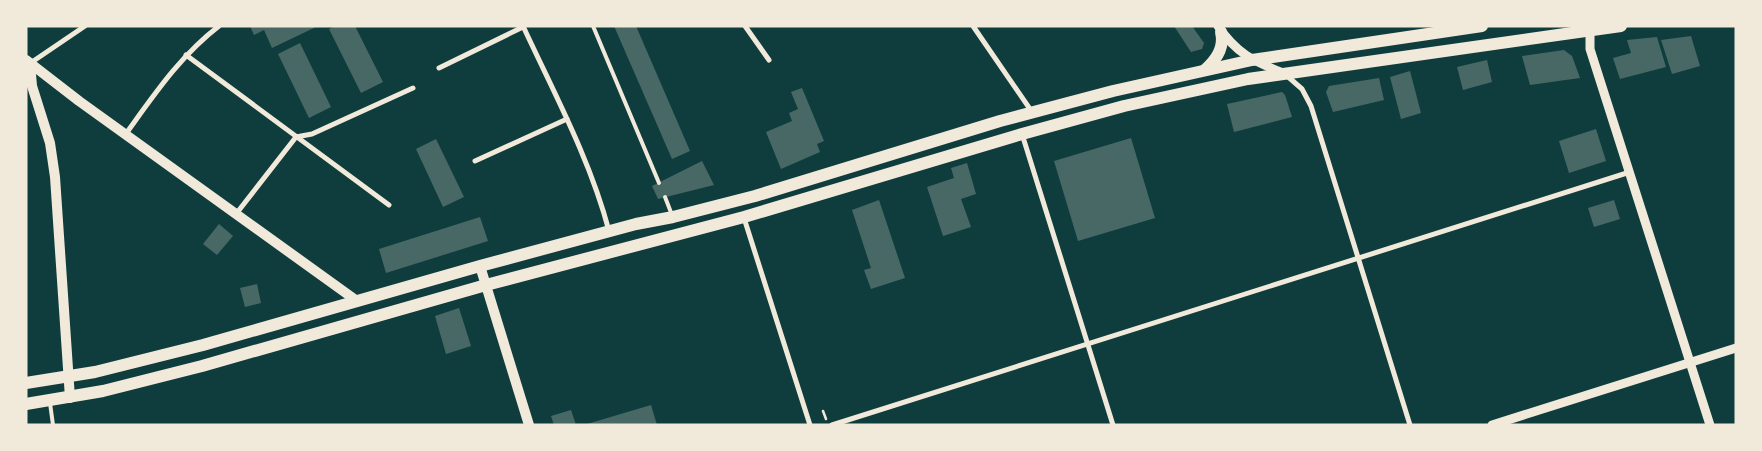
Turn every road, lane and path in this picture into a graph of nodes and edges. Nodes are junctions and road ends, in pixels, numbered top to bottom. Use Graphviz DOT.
graph roads {
  1 [pos="85,26"];
  2 [pos="219,26"];
  3 [pos="523,26"];
  4 [pos="592,26"];
  5 [pos="973,26"];
  6 [pos="1482,26"];
  7 [pos="1621,26"];
  8 [pos="747,27"];
  9 [pos="1590,28"];
  10 [pos="1220,29"];
  11 [pos="186,55"];
  12 [pos="769,60"];
  13 [pos="1252,60"];
  14 [pos="28,63"];
  15 [pos="439,68"];
  16 [pos="1205,70"];
  17 [pos="1284,74"];
  18 [pos="413,88"];
  19 [pos="1033,112"];
  20 [pos="566,119"];
  21 [pos="1022,134"];
  22 [pos="125,135"];
  23 [pos="296,137"];
  24 [pos="475,160"];
  25 [pos="1630,172"];
  26 [pos="659,183"];
  27 [pos="665,197"];
  28 [pos="389,204"];
  29 [pos="236,214"];
  30 [pos="744,216"];
  31 [pos="673,217"];
  32 [pos="609,231"];
  33 [pos="1358,259"];
  34 [pos="480,266"];
  35 [pos="486,286"];
  36 [pos="356,301"];
  37 [pos="1088,344"];
  38 [pos="1736,348"];
  39 [pos="1690,362"];
  40 [pos="68,377"];
  41 [pos="26,383"];
  42 [pos="70,398"];
  43 [pos="50,401"];
  44 [pos="26,404"];
  45 [pos="53,425"];
  46 [pos="529,425"];
  47 [pos="810,425"];
  48 [pos="832,425"];
  49 [pos="1113,425"];
  50 [pos="1410,425"];
  51 [pos="1492,425"];
  52 [pos="1710,425"];
  1 -- 14 [label="street"];
  2 -- 11 [label="street"];
  3 -- 15 [label="street"];
  3 -- 20 [label="street"];
  4 -- 26 [label="lane"];
  5 -- 19 [label="street"];
  6 -- 13 [label="main road"];
  7 -- 9 [label="main road"];
  8 -- 12 [label="street"];
  9 -- 17 [label="main road"];
  9 -- 25 [label="street"];
  10 -- 13 [label="street"];
  10 -- 16 [label="main road"];
  11 -- 22 [label="street"];
  11 -- 23 [label="street"];
  13 -- 16 [label="main road"];
  13 -- 17 [label="street"];
  14 -- 22 [label="main road"];
  14 -- 40 [label="main road"];
  16 -- 19 [label="main road"];
  17 -- 21 [label="main road"];
  17 -- 33 [label="street"];
  18 -- 23 [label="street"];
  19 -- 31 [label="main road"];
  20 -- 24 [label="street"];
  20 -- 32 [label="street"];
  21 -- 30 [label="main road"];
  21 -- 37 [label="street"];
  22 -- 29 [label="main road"];
  23 -- 28 [label="street"];
  23 -- 29 [label="street"];
  25 -- 33 [label="street"];
  25 -- 39 [label="street"];
  27 -- 31 [label="lane"];
  29 -- 36 [label="main road"];
  30 -- 35 [label="main road"];
  30 -- 47 [label="street"];
  31 -- 32 [label="main road"];
  32 -- 34 [label="main road"];
  33 -- 37 [label="street"];
  33 -- 50 [label="street"];
  34 -- 35 [label="main road"];
  34 -- 36 [label="main road"];
  35 -- 42 [label="main road"];
  35 -- 46 [label="main road"];
  36 -- 40 [label="main road"];
  37 -- 48 [label="street"];
  37 -- 49 [label="street"];
  38 -- 39 [label="street"];
  39 -- 51 [label="street"];
  39 -- 52 [label="street"];
  40 -- 41 [label="main road"];
  40 -- 42 [label="main road"];
  42 -- 43 [label="main road"];
  43 -- 44 [label="main road"];
  43 -- 45 [label="lane"];
}
